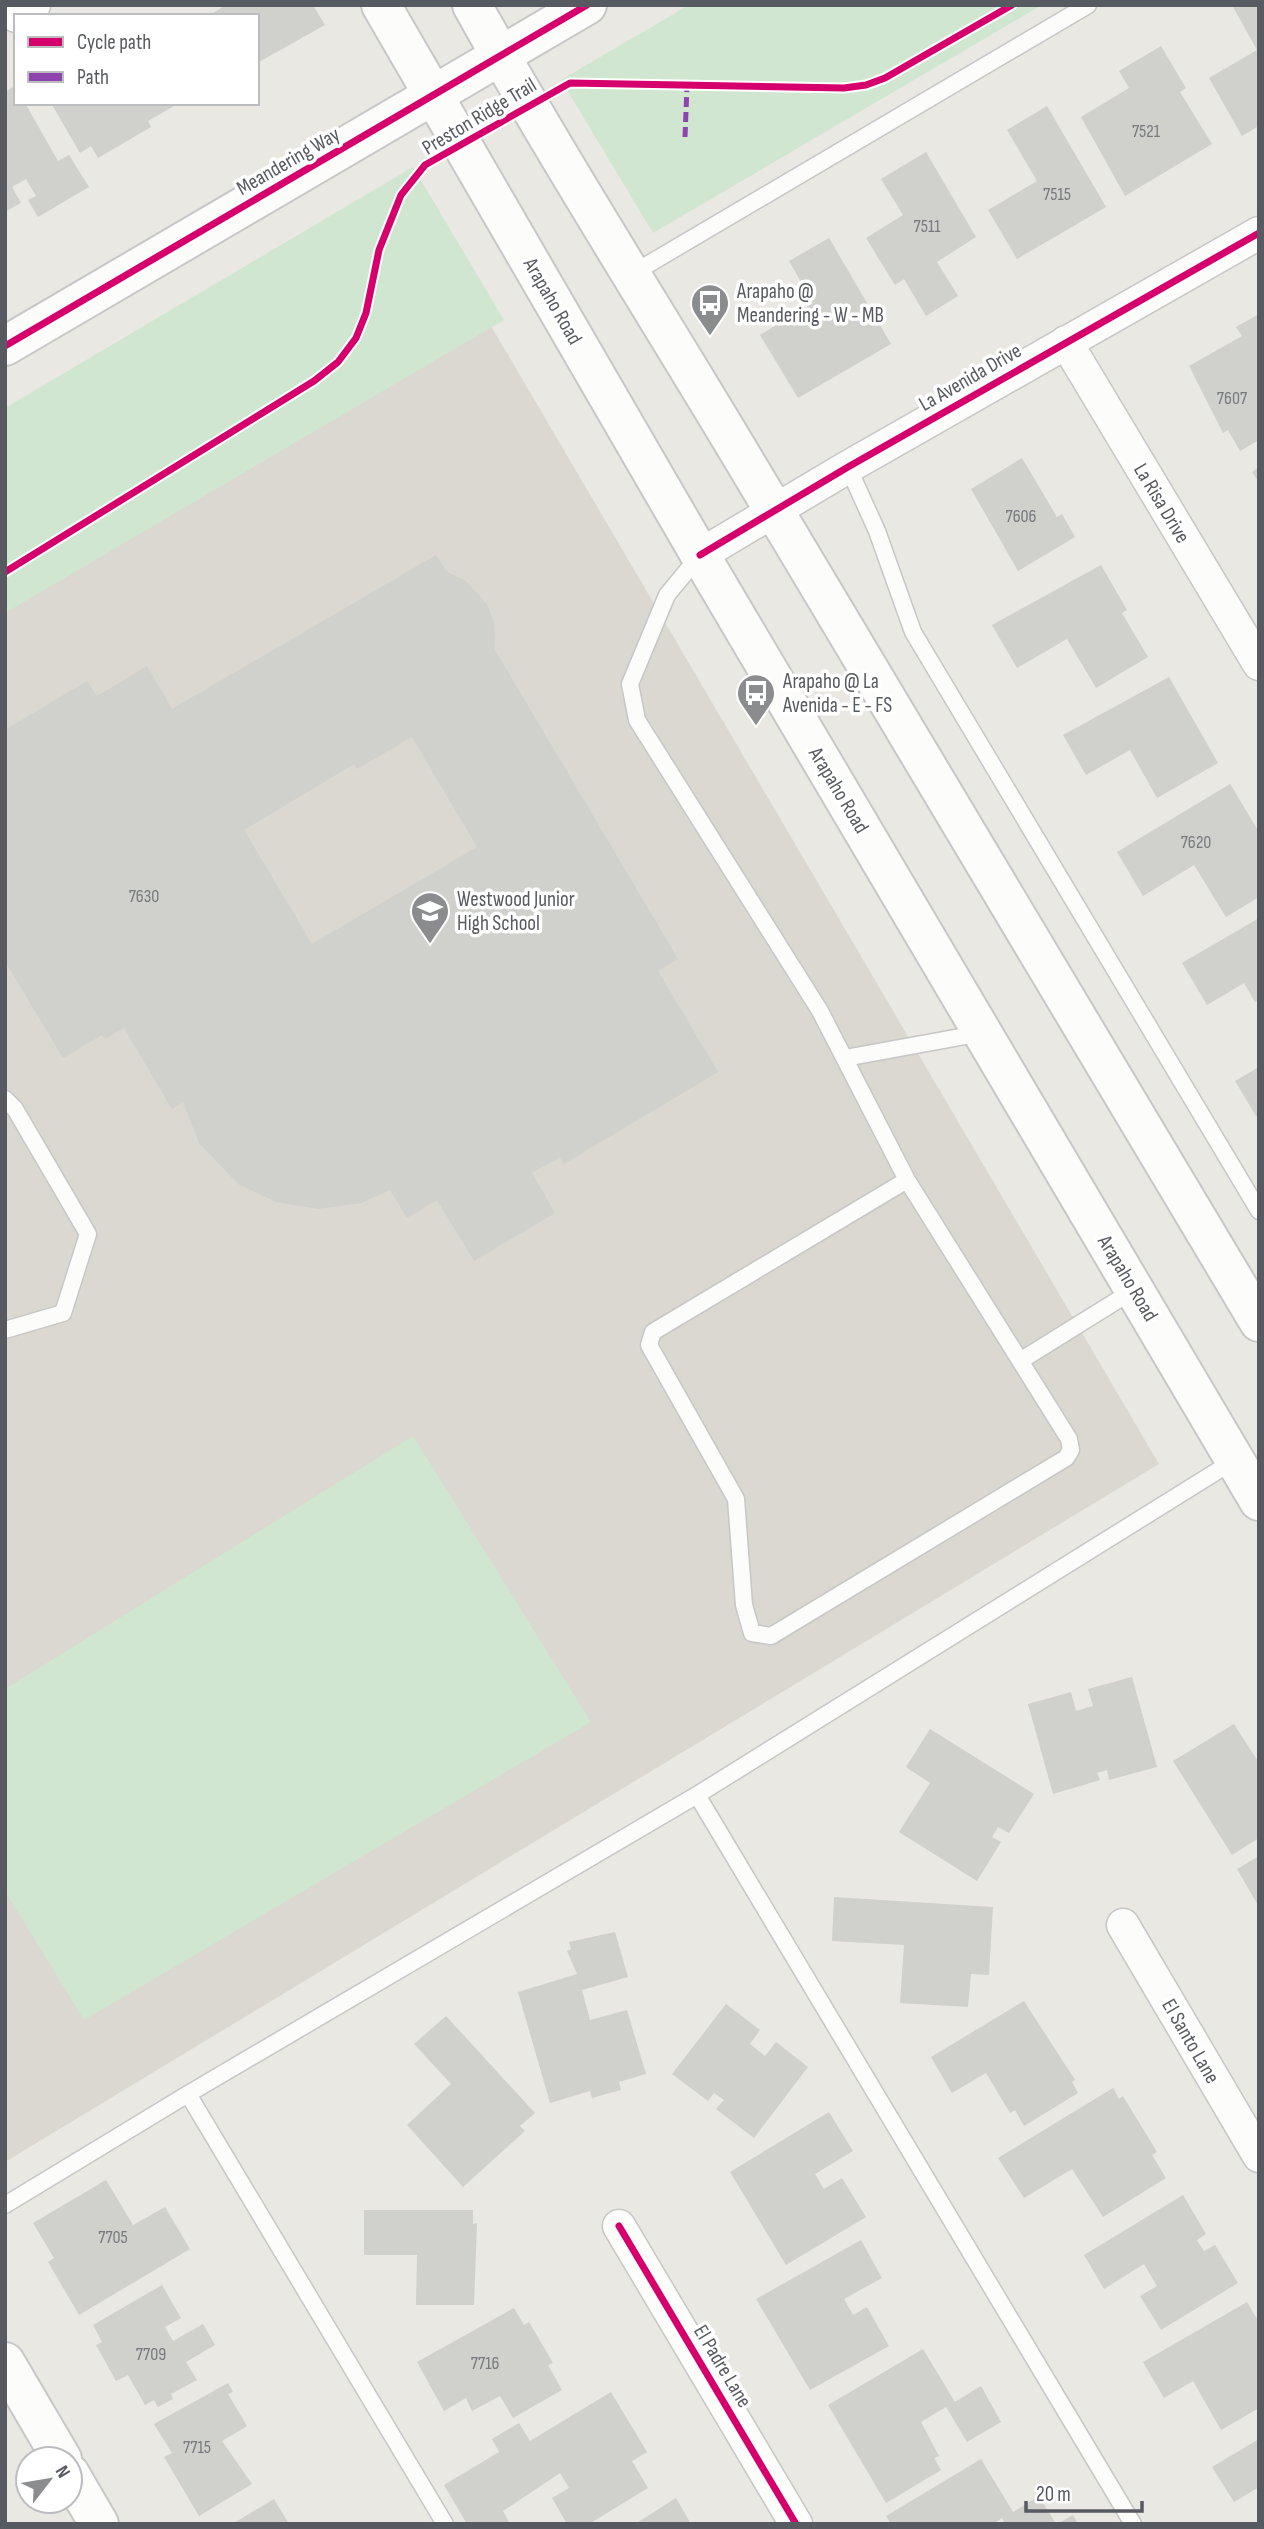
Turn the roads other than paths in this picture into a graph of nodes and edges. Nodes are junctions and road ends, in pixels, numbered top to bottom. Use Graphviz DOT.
graph roads {
  1 [pos="381,5"];
  2 [pos="472,5"];
  3 [pos="587,5"];
  4 [pos="1088,5"];
  5 [pos="500,57"];
  6 [pos="434,95"];
  7 [pos="1259,233"];
  8 [pos="630,275"];
  9 [pos="1066,342"];
  10 [pos="5,346"];
  11 [pos="848,467"];
  12 [pos="773,511"];
  13 [pos="700,555"];
  14 [pos="1259,664"];
  15 [pos="982,1033"];
  16 [pos="845,1058"];
  17 [pos="5,1099"];
  18 [pos="907,1180"];
  19 [pos="1259,1211"];
  20 [pos="1134,1289"];
  21 [pos="1259,1322"];
  22 [pos="5,1330"];
  23 [pos="1020,1361"];
  24 [pos="1247,1454"];
  25 [pos="1259,1501"];
  26 [pos="696,1795"];
  27 [pos="1123,1925"];
  28 [pos="188,2094"];
  29 [pos="1259,2156"];
  30 [pos="5,2204"];
  31 [pos="619,2226"];
  32 [pos="5,2362"];
  33 [pos="54,2445"];
  34 [pos="84,2498"];
  35 [pos="99,2524"];
  36 [pos="445,2524"];
  37 [pos="796,2524"];
  38 [pos="1133,2524"];
  1 -- 6 [label="main road, Arapaho Road"];
  2 -- 5 [label="main road"];
  3 -- 5 [label="main road, Meandering Way"];
  4 -- 8 [label="lane"];
  5 -- 6 [label="main road, Meandering Way"];
  5 -- 8 [label="main road"];
  6 -- 10 [label="main road, Meandering Way"];
  6 -- 13 [label="main road, Arapaho Road"];
  7 -- 9 [label="street, La Avenida Drive"];
  8 -- 12 [label="main road"];
  9 -- 11 [label="street, La Avenida Drive"];
  9 -- 14 [label="street, La Risa Drive"];
  11 -- 12 [label="street, La Avenida Drive"];
  11 -- 19 [label="lane"];
  12 -- 13 [label="street, La Avenida Drive"];
  12 -- 21 [label="main road"];
  13 -- 15 [label="main road, Arapaho Road"];
  13 -- 16 [label="lane"];
  15 -- 16 [label="lane"];
  15 -- 20 [label="main road, Arapaho Road"];
  16 -- 18 [label="lane"];
  17 -- 22 [label="lane"];
  18 -- 23 [label="lane"];
  18 -- 23 [label="lane"];
  20 -- 23 [label="lane"];
  20 -- 24 [label="main road, Arapaho Road"];
  24 -- 25 [label="main road, Arapaho Road"];
  24 -- 26 [label="lane"];
  26 -- 28 [label="lane"];
  26 -- 38 [label="lane"];
  27 -- 29 [label="street, El Santo Lane"];
  28 -- 30 [label="lane"];
  28 -- 36 [label="lane"];
  31 -- 37 [label="street, El Padre Lane"];
  32 -- 33 [label="main road"];
  34 -- 35 [label="main road"];
}
